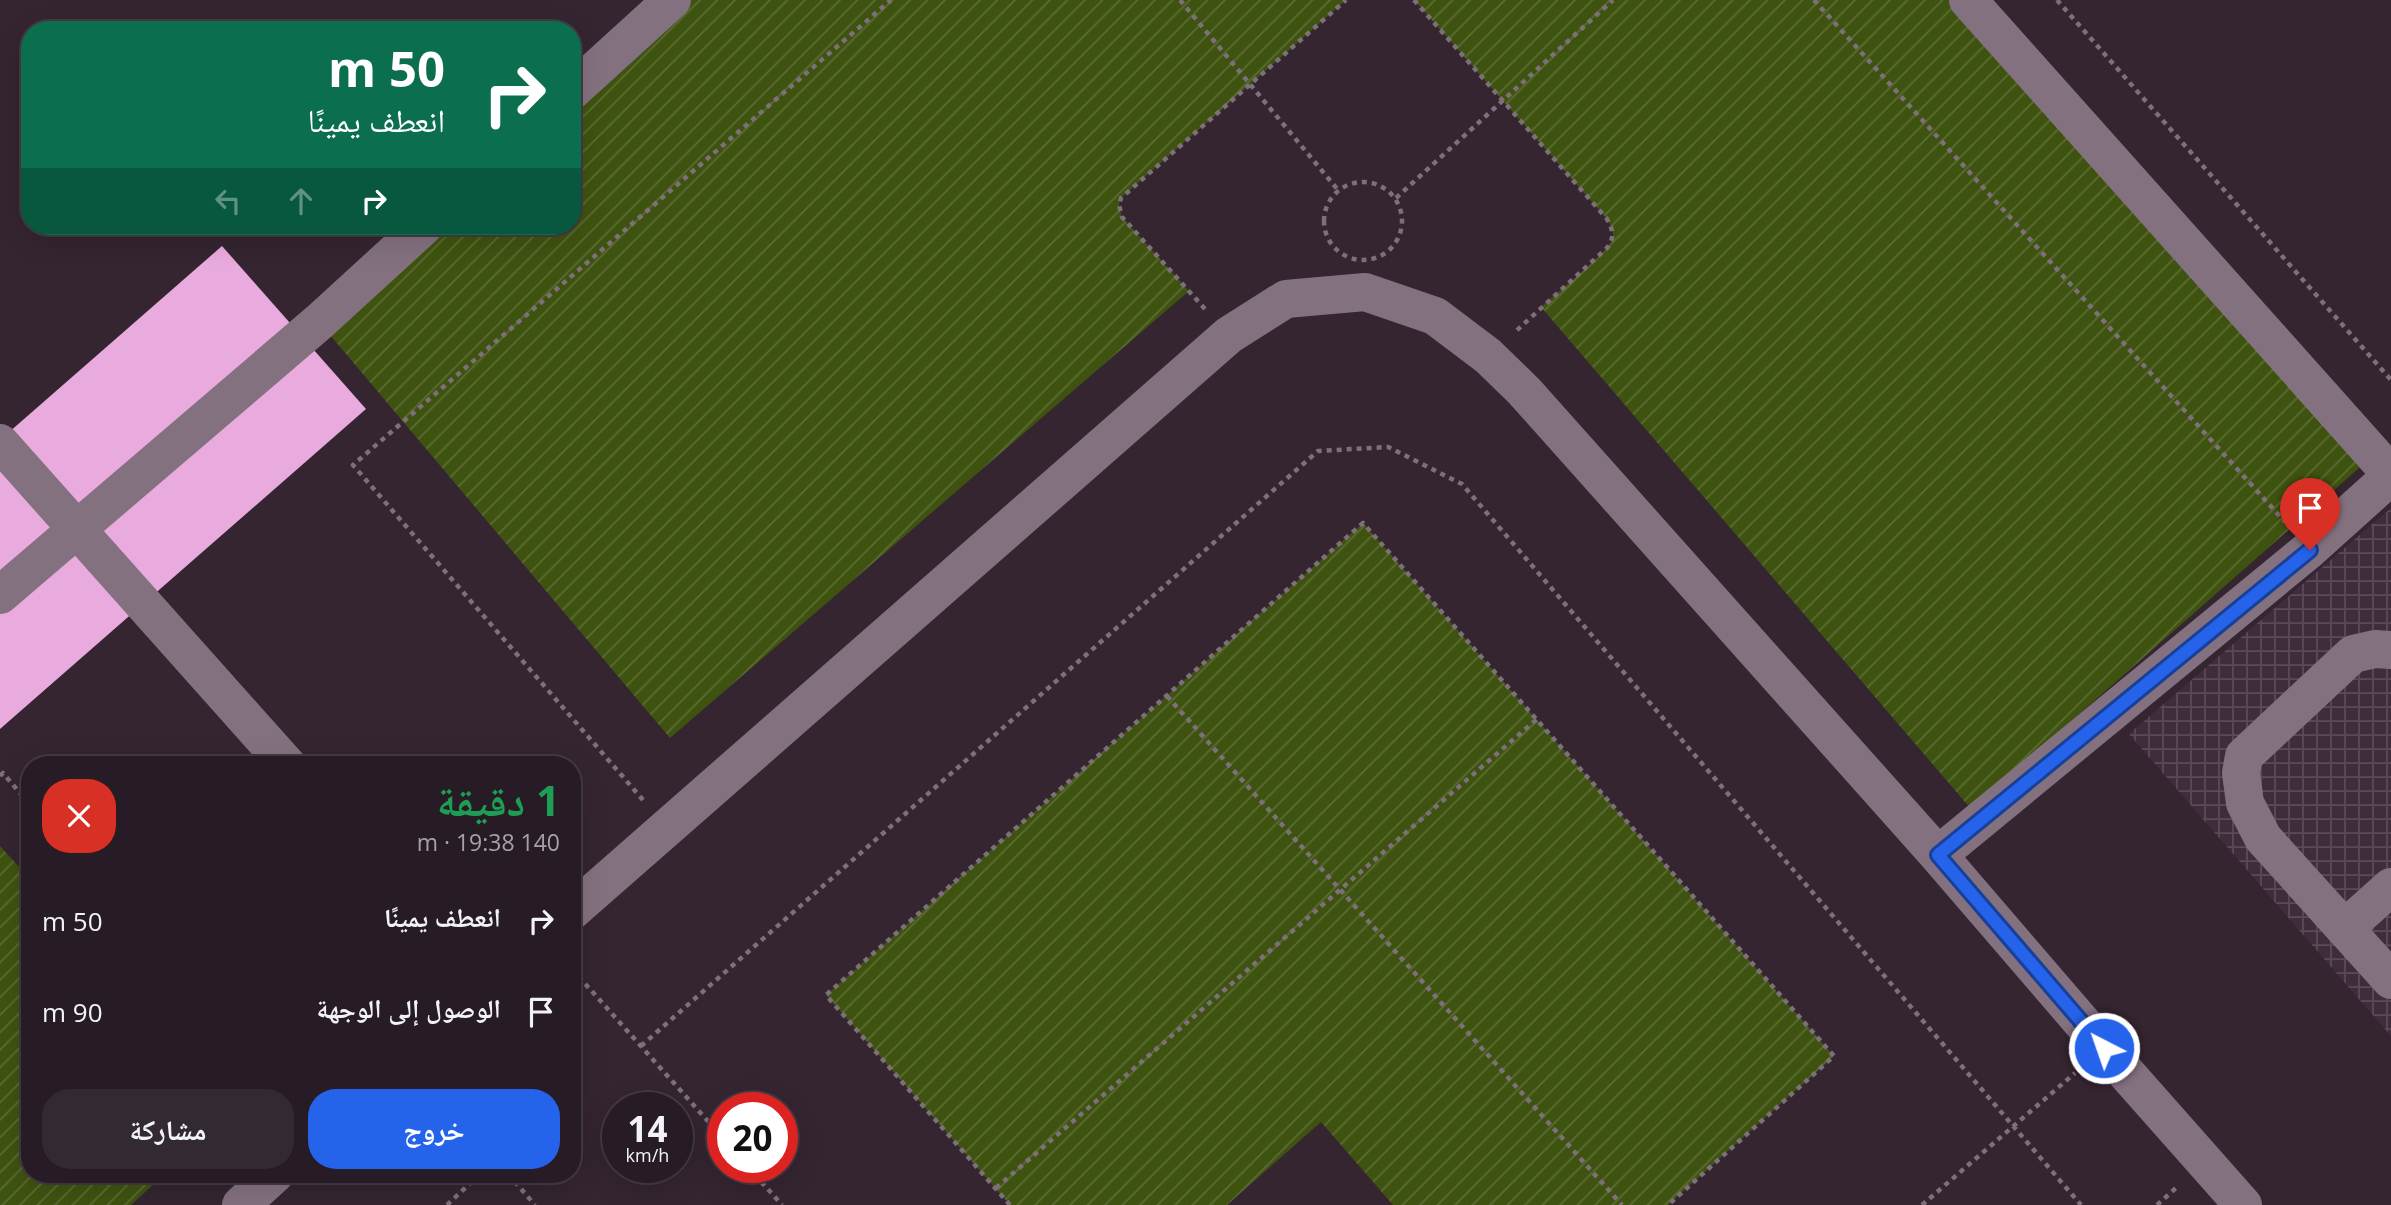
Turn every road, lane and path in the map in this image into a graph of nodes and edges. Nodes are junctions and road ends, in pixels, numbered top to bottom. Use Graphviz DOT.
graph roads {
  1 [pos="672,0"];
  2 [pos="891,0"];
  3 [pos="1180,0"];
  4 [pos="1346,0"];
  5 [pos="1414,0"];
  6 [pos="1613,0"];
  7 [pos="1814,0"];
  8 [pos="1968,0"];
  9 [pos="2057,0"];
  10 [pos="581,83"];
  11 [pos="1251,85"];
  12 [pos="1503,100"];
  13 [pos="1338,190"];
  14 [pos="1395,198"];
  15 [pos="415,235"];
  16 [pos="1229,335"];
  17 [pos="1488,356"];
  18 [pos="2391,380"];
  19 [pos="0,443"];
  20 [pos="2391,475"];
  21 [pos="76,530"];
  22 [pos="2310,550"];
  23 [pos="0,595"];
  24 [pos="2391,650"];
  25 [pos="1167,696"];
  26 [pos="1537,719"];
  27 [pos="279,756"];
  28 [pos="0,776"];
  29 [pos="21,794"];
  30 [pos="666,827"];
  31 [pos="1938,855"];
  32 [pos="2391,887"];
  33 [pos="1340,890"];
  34 [pos="581,903"];
  35 [pos="2345,928"];
  36 [pos="581,979"];
  37 [pos="2391,980"];
  38 [pos="641,1046"];
  39 [pos="2104,1048"];
  40 [pos="707,1120"];
  41 [pos="2013,1127"];
  42 [pos="265,1183"];
  43 [pos="470,1183"];
  44 [pos="516,1183"];
  45 [pos="762,1183"];
  46 [pos="996,1188"];
  47 [pos="241,1205"];
  48 [pos="447,1205"];
  49 [pos="536,1205"];
  50 [pos="782,1205"];
  51 [pos="1010,1205"];
  52 [pos="1622,1205"];
  53 [pos="1668,1205"];
  54 [pos="1922,1205"];
  55 [pos="2081,1205"];
  56 [pos="2243,1205"];
  1 -- 10 [label="lane"];
  2 -- 30 [label="path"];
  3 -- 11 [label="path"];
  4 -- 11 [label="path"];
  5 -- 12 [label="path"];
  6 -- 12 [label="path"];
  7 -- 22 [label="path"];
  8 -- 20 [label="lane"];
  9 -- 18 [label="path"];
  11 -- 13 [label="path"];
  11 -- 16 [label="path"];
  12 -- 14 [label="path"];
  12 -- 17 [label="path"];
  13 -- 14 [label="path"];
  13 -- 14 [label="path"];
  15 -- 21 [label="lane"];
  16 -- 17 [label="lane"];
  16 -- 30 [label="lane"];
  17 -- 31 [label="lane"];
  19 -- 21 [label="lane"];
  20 -- 22 [label="lane"];
  21 -- 23 [label="lane"];
  21 -- 27 [label="lane"];
  22 -- 31 [label="lane"];
  24 -- 35 [label="lane"];
  25 -- 26 [label="path"];
  25 -- 33 [label="path"];
  25 -- 46 [label="path"];
  26 -- 33 [label="path"];
  26 -- 53 [label="path"];
  28 -- 29 [label="path"];
  30 -- 34 [label="lane"];
  31 -- 39 [label="lane"];
  32 -- 35 [label="lane"];
  33 -- 46 [label="path"];
  33 -- 52 [label="path"];
  35 -- 37 [label="lane"];
  36 -- 38 [label="path"];
  38 -- 40 [label="path"];
  38 -- 41 [label="path"];
  39 -- 41 [label="path"];
  39 -- 56 [label="lane"];
  41 -- 54 [label="path"];
  41 -- 55 [label="path"];
  42 -- 47 [label="lane"];
  43 -- 48 [label="path"];
  44 -- 49 [label="path"];
  45 -- 50 [label="path"];
  46 -- 51 [label="path"];
}
